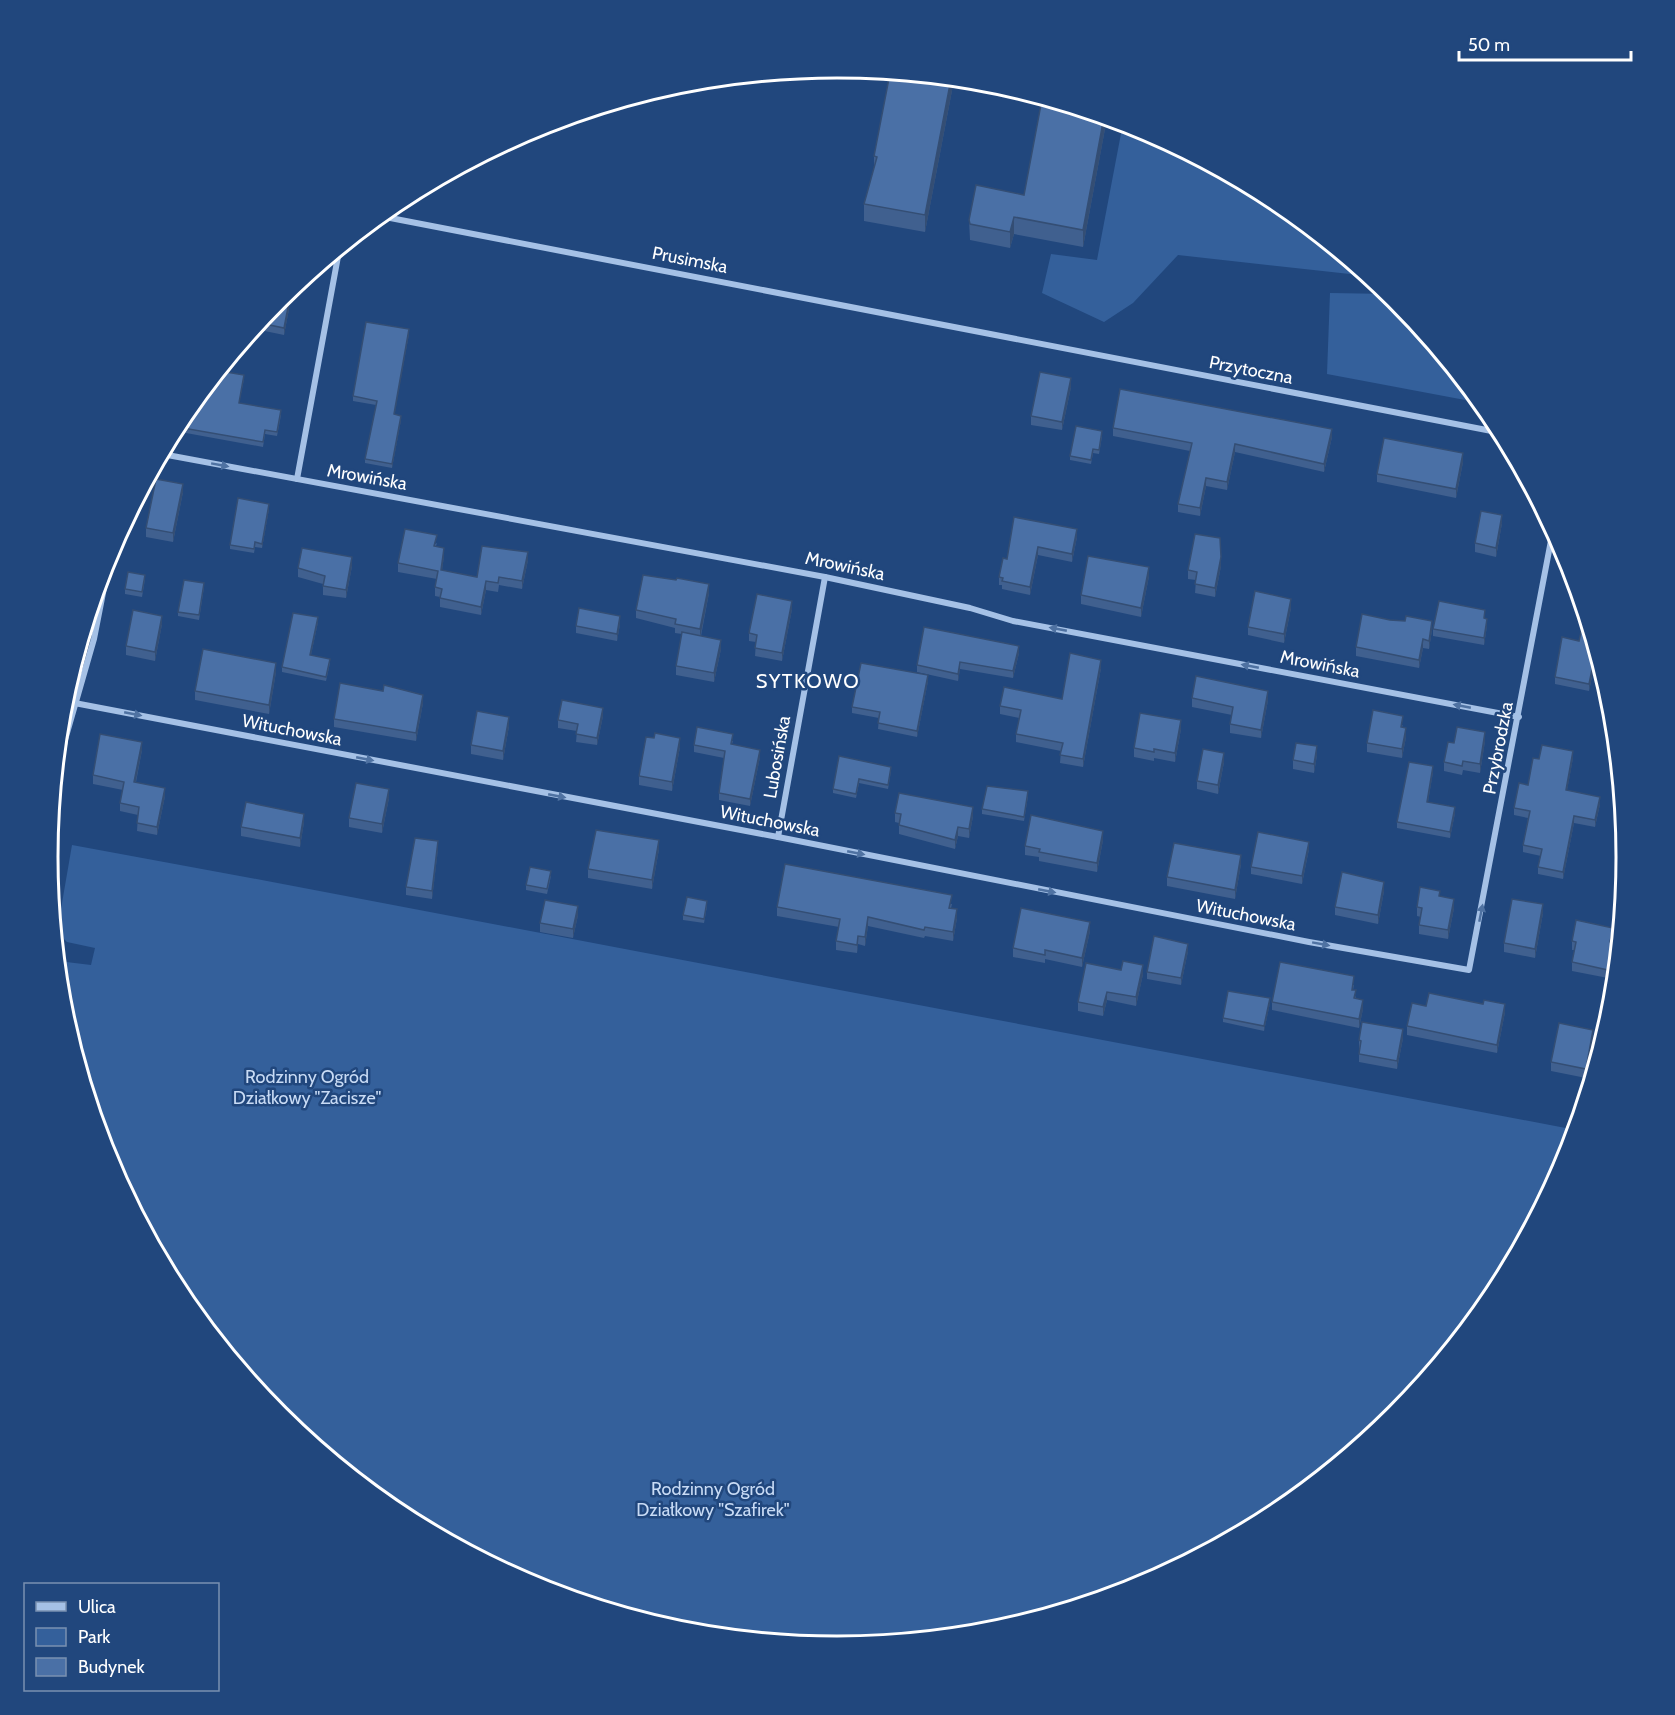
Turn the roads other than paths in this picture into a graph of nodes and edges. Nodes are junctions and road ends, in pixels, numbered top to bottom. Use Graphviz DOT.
graph roads {
  1 [pos="393,218"];
  2 [pos="337,261"];
  3 [pos="994,333"];
  4 [pos="1489,431"];
  5 [pos="171,456"];
  6 [pos="297,479"];
  7 [pos="1550,544"];
  8 [pos="825,577"];
  9 [pos="101,606"];
  10 [pos="75,703"];
  11 [pos="1519,717"];
  12 [pos="69,731"];
  13 [pos="778,837"];
  14 [pos="1469,970"];
  1 -- 3 [label="street, Prusimska"];
  2 -- 6 [label="street"];
  3 -- 4 [label="street, Przytoczna"];
  5 -- 6 [label="street, Mrowińska, one-way"];
  6 -- 8 [label="street, Mrowińska"];
  7 -- 11 [label="street, Przybrodzka"];
  11 -- 8 [label="street, Mrowińska, one-way"];
  8 -- 13 [label="street, Lubosińska"];
  9 -- 10 [label="street"];
  10 -- 12 [label="street"];
  10 -- 13 [label="street, Wituchowska, one-way"];
  14 -- 11 [label="street, Przybrodzka, one-way"];
  13 -- 14 [label="street, Wituchowska, one-way"];
}
